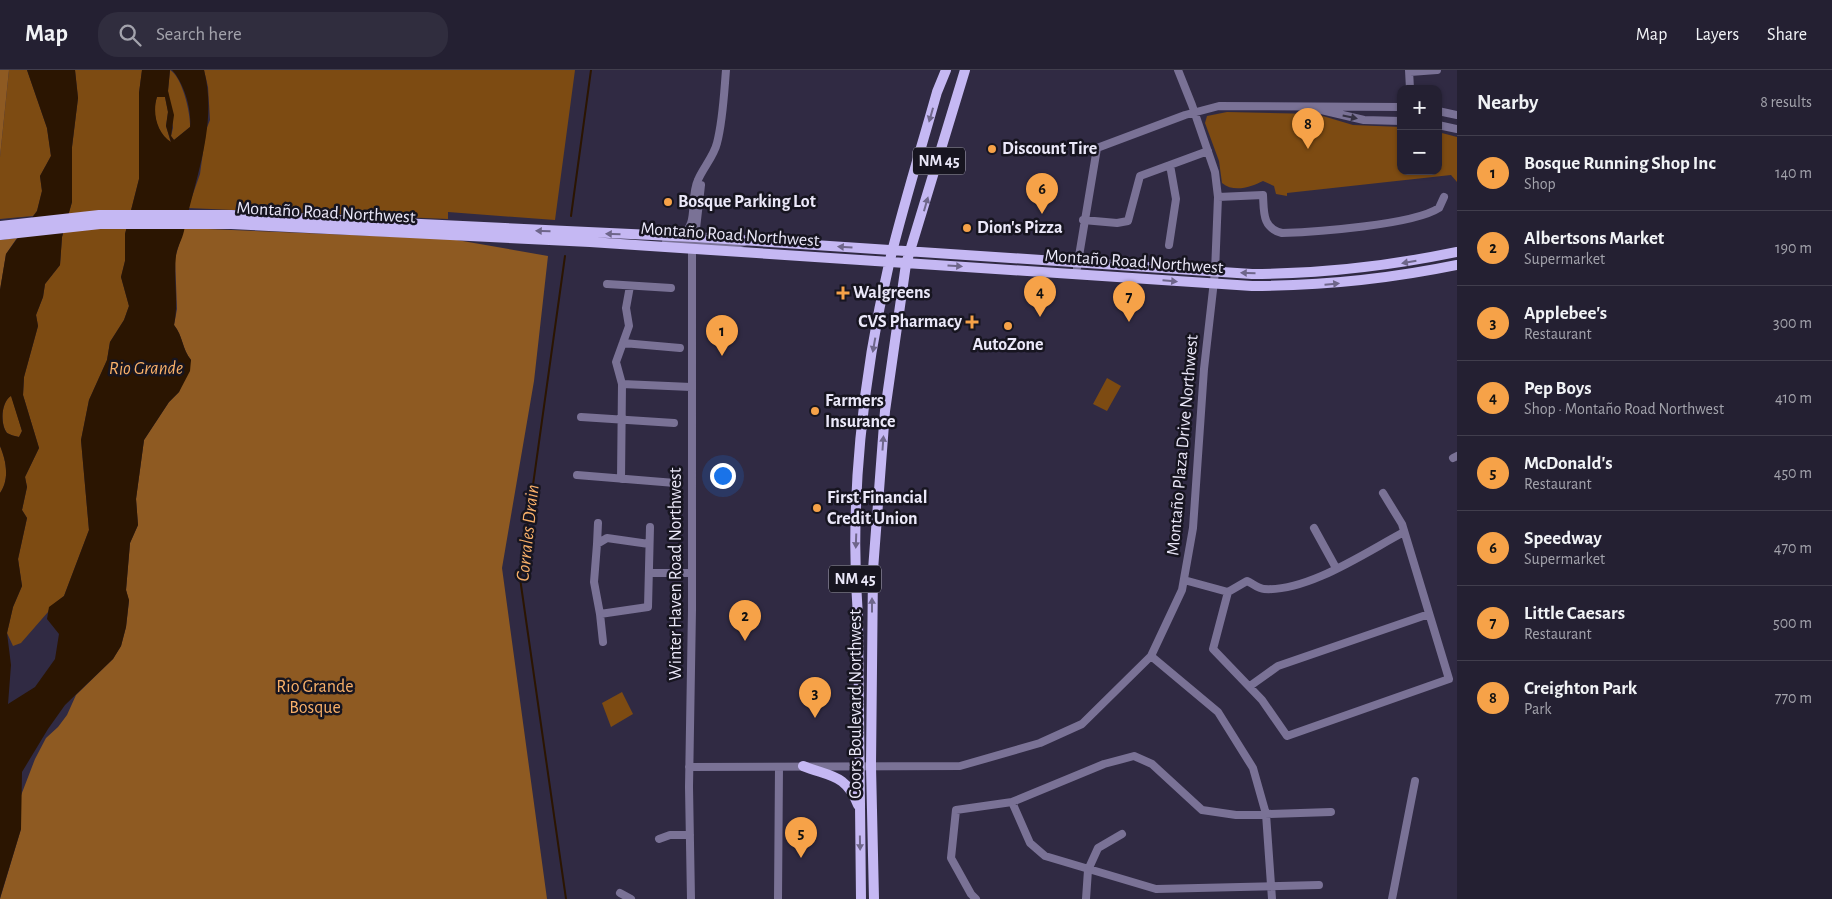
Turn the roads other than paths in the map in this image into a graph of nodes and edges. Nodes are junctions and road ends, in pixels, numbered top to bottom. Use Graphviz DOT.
graph roads {
  1 [pos="726,70"];
  2 [pos="946,70"];
  3 [pos="965,70"];
  4 [pos="1178,70"];
  5 [pos="1437,70"];
  6 [pos="1410,71"];
  7 [pos="1410,85"];
  8 [pos="1303,106"];
  9 [pos="1397,107"];
  10 [pos="1194,112"];
  11 [pos="1442,112"];
  12 [pos="1457,115"];
  13 [pos="1397,121"];
  14 [pos="1442,126"];
  15 [pos="1457,129"];
  16 [pos="1208,151"];
  17 [pos="1170,165"];
  18 [pos="701,176"];
  19 [pos="1218,197"];
  20 [pos="1444,197"];
  21 [pos="1083,220"];
  22 [pos="0,226"];
  23 [pos="446,231"];
  24 [pos="0,235"];
  25 [pos="679,236"];
  26 [pos="695,237"];
  27 [pos="748,241"];
  28 [pos="638,246"];
  29 [pos="1169,246"];
  30 [pos="692,249"];
  31 [pos="894,250"];
  32 [pos="912,251"];
  33 [pos="1457,252"];
  34 [pos="1078,262"];
  35 [pos="889,263"];
  36 [pos="906,264"];
  37 [pos="1457,265"];
  38 [pos="1215,272"];
  39 [pos="1077,275"];
  40 [pos="607,284"];
  41 [pos="1214,285"];
  42 [pos="630,286"];
  43 [pos="671,288"];
  44 [pos="623,343"];
  45 [pos="680,348"];
  46 [pos="622,384"];
  47 [pos="691,387"];
  48 [pos="581,416"];
  49 [pos="623,419"];
  50 [pos="674,423"];
  51 [pos="577,475"];
  52 [pos="621,479"];
  53 [pos="675,483"];
  54 [pos="1383,492"];
  55 [pos="598,523"];
  56 [pos="650,527"];
  57 [pos="1314,528"];
  58 [pos="1404,532"];
  59 [pos="597,544"];
  60 [pos="649,544"];
  61 [pos="1336,568"];
  62 [pos="648,573"];
  63 [pos="691,573"];
  64 [pos="1184,580"];
  65 [pos="1228,592"];
  66 [pos="600,614"];
  67 [pos="1429,614"];
  68 [pos="603,642"];
  69 [pos="1151,656"];
  70 [pos="1250,686"];
  71 [pos="860,765"];
  72 [pos="803,766"];
  73 [pos="871,766"];
  74 [pos="689,767"];
  75 [pos="779,767"];
  76 [pos="1415,781"];
  77 [pos="1012,802"];
  78 [pos="860,811"];
  79 [pos="1332,812"];
  80 [pos="1266,814"];
  81 [pos="1122,834"];
  82 [pos="690,835"];
  83 [pos="659,839"];
  84 [pos="1088,870"];
  85 [pos="1320,885"];
  86 [pos="1272,887"];
  87 [pos="620,893"];
  88 [pos="631,899"];
  89 [pos="691,899"];
  90 [pos="778,899"];
  91 [pos="860,899"];
  92 [pos="874,899"];
  93 [pos="976,899"];
  94 [pos="1086,899"];
  95 [pos="1272,899"];
  96 [pos="1392,899"];
  1 -- 18 [label="street"];
  2 -- 31 [label="main road, Coors Boulevard Northwest / NM 45, one-way"];
  32 -- 3 [label="main road, Coors Boulevard Northwest / NM 45, one-way"];
  4 -- 10 [label="street, Montaño Plaza Drive Northwest"];
  5 -- 6 [label="street"];
  6 -- 7 [label="street"];
  8 -- 9 [label="street"];
  8 -- 10 [label="street"];
  8 -- 13 [label="street, one-way"];
  10 -- 16 [label="street, Montaño Plaza Drive Northwest"];
  10 -- 21 [label="street"];
  11 -- 12 [label="street"];
  14 -- 15 [label="street"];
  16 -- 17 [label="street"];
  16 -- 19 [label="street, Montaño Plaza Drive Northwest"];
  17 -- 21 [label="street"];
  17 -- 29 [label="street"];
  18 -- 25 [label="street"];
  18 -- 26 [label="street"];
  19 -- 20 [label="street"];
  19 -- 38 [label="street, Montaño Plaza Drive Northwest"];
  21 -- 34 [label="street"];
  22 -- 23 [label="main road, Montaño Road Northwest"];
  23 -- 24 [label="main road, Montaño Road Northwest"];
  25 -- 23 [label="main road, Montaño Road Northwest, one-way"];
  23 -- 28 [label="main road, Montaño Road Northwest"];
  25 -- 26 [label="main road, Montaño Road Northwest"];
  26 -- 27 [label="main road, Montaño Road Northwest"];
  26 -- 28 [label="street"];
  27 -- 30 [label="street"];
  31 -- 27 [label="main road, Montaño Road Northwest, one-way"];
  28 -- 30 [label="main road, Montaño Road Northwest"];
  30 -- 35 [label="main road, Montaño Road Northwest"];
  30 -- 47 [label="street, Winter Haven Road Northwest"];
  31 -- 32 [label="main road, Montaño Road Northwest"];
  31 -- 35 [label="main road, Coors Boulevard Northwest / NM 45"];
  32 -- 34 [label="main road, Montaño Road Northwest"];
  32 -- 36 [label="main road, Coors Boulevard Northwest / NM 45"];
  33 -- 38 [label="main road, Montaño Road Northwest, one-way"];
  34 -- 38 [label="main road, Montaño Road Northwest"];
  34 -- 39 [label="street"];
  35 -- 36 [label="main road, Montaño Road Northwest"];
  35 -- 71 [label="main road, Coors Boulevard Northwest / NM 45, one-way"];
  36 -- 39 [label="main road, Montaño Road Northwest, one-way"];
  73 -- 36 [label="main road, Coors Boulevard Northwest / NM 45, one-way"];
  41 -- 37 [label="main road, Montaño Road Northwest, one-way"];
  38 -- 41 [label="street, Montaño Plaza Drive Northwest"];
  39 -- 41 [label="main road, Montaño Road Northwest, one-way"];
  40 -- 42 [label="street"];
  41 -- 64 [label="street, Montaño Plaza Drive Northwest"];
  42 -- 43 [label="street"];
  42 -- 44 [label="street"];
  44 -- 45 [label="street"];
  44 -- 46 [label="street"];
  46 -- 47 [label="street"];
  46 -- 49 [label="street"];
  47 -- 63 [label="street, Winter Haven Road Northwest"];
  48 -- 49 [label="street"];
  49 -- 50 [label="street"];
  49 -- 52 [label="street"];
  51 -- 52 [label="street"];
  52 -- 53 [label="street"];
  54 -- 58 [label="street"];
  55 -- 59 [label="street"];
  56 -- 60 [label="street"];
  57 -- 61 [label="street"];
  58 -- 61 [label="street"];
  58 -- 67 [label="street"];
  59 -- 60 [label="street"];
  59 -- 66 [label="street"];
  60 -- 62 [label="street"];
  61 -- 65 [label="street"];
  62 -- 63 [label="street"];
  62 -- 66 [label="street"];
  63 -- 74 [label="street, Winter Haven Road Northwest"];
  64 -- 65 [label="street"];
  64 -- 69 [label="street, Montaño Plaza Drive Northwest"];
  65 -- 70 [label="street"];
  66 -- 68 [label="street"];
  67 -- 70 [label="street"];
  67 -- 70 [label="street"];
  69 -- 73 [label="street, Montaño Plaza Drive Northwest"];
  69 -- 80 [label="street"];
  71 -- 72 [label="street, Montaño Plaza Drive Northwest"];
  71 -- 73 [label="street, Montaño Plaza Drive Northwest"];
  71 -- 78 [label="main road, Coors Boulevard Northwest / NM 45"];
  72 -- 75 [label="street, Montaño Plaza Drive Northwest"];
  72 -- 78 [label="main road"];
  73 -- 92 [label="main road, Coors Boulevard Northwest / NM 45"];
  74 -- 75 [label="street, Montaño Plaza Drive Northwest"];
  74 -- 82 [label="street, Winter Haven Road Northwest"];
  75 -- 90 [label="street"];
  76 -- 96 [label="street"];
  77 -- 80 [label="street"];
  77 -- 84 [label="street"];
  77 -- 93 [label="street"];
  78 -- 91 [label="main road, Coors Boulevard Northwest / NM 45, one-way"];
  79 -- 80 [label="street"];
  80 -- 86 [label="street"];
  81 -- 84 [label="street"];
  82 -- 83 [label="street"];
  82 -- 89 [label="street, Winter Haven Road Northwest"];
  84 -- 86 [label="street"];
  84 -- 94 [label="street"];
  85 -- 86 [label="street"];
  86 -- 95 [label="street"];
  87 -- 88 [label="street"];
}
